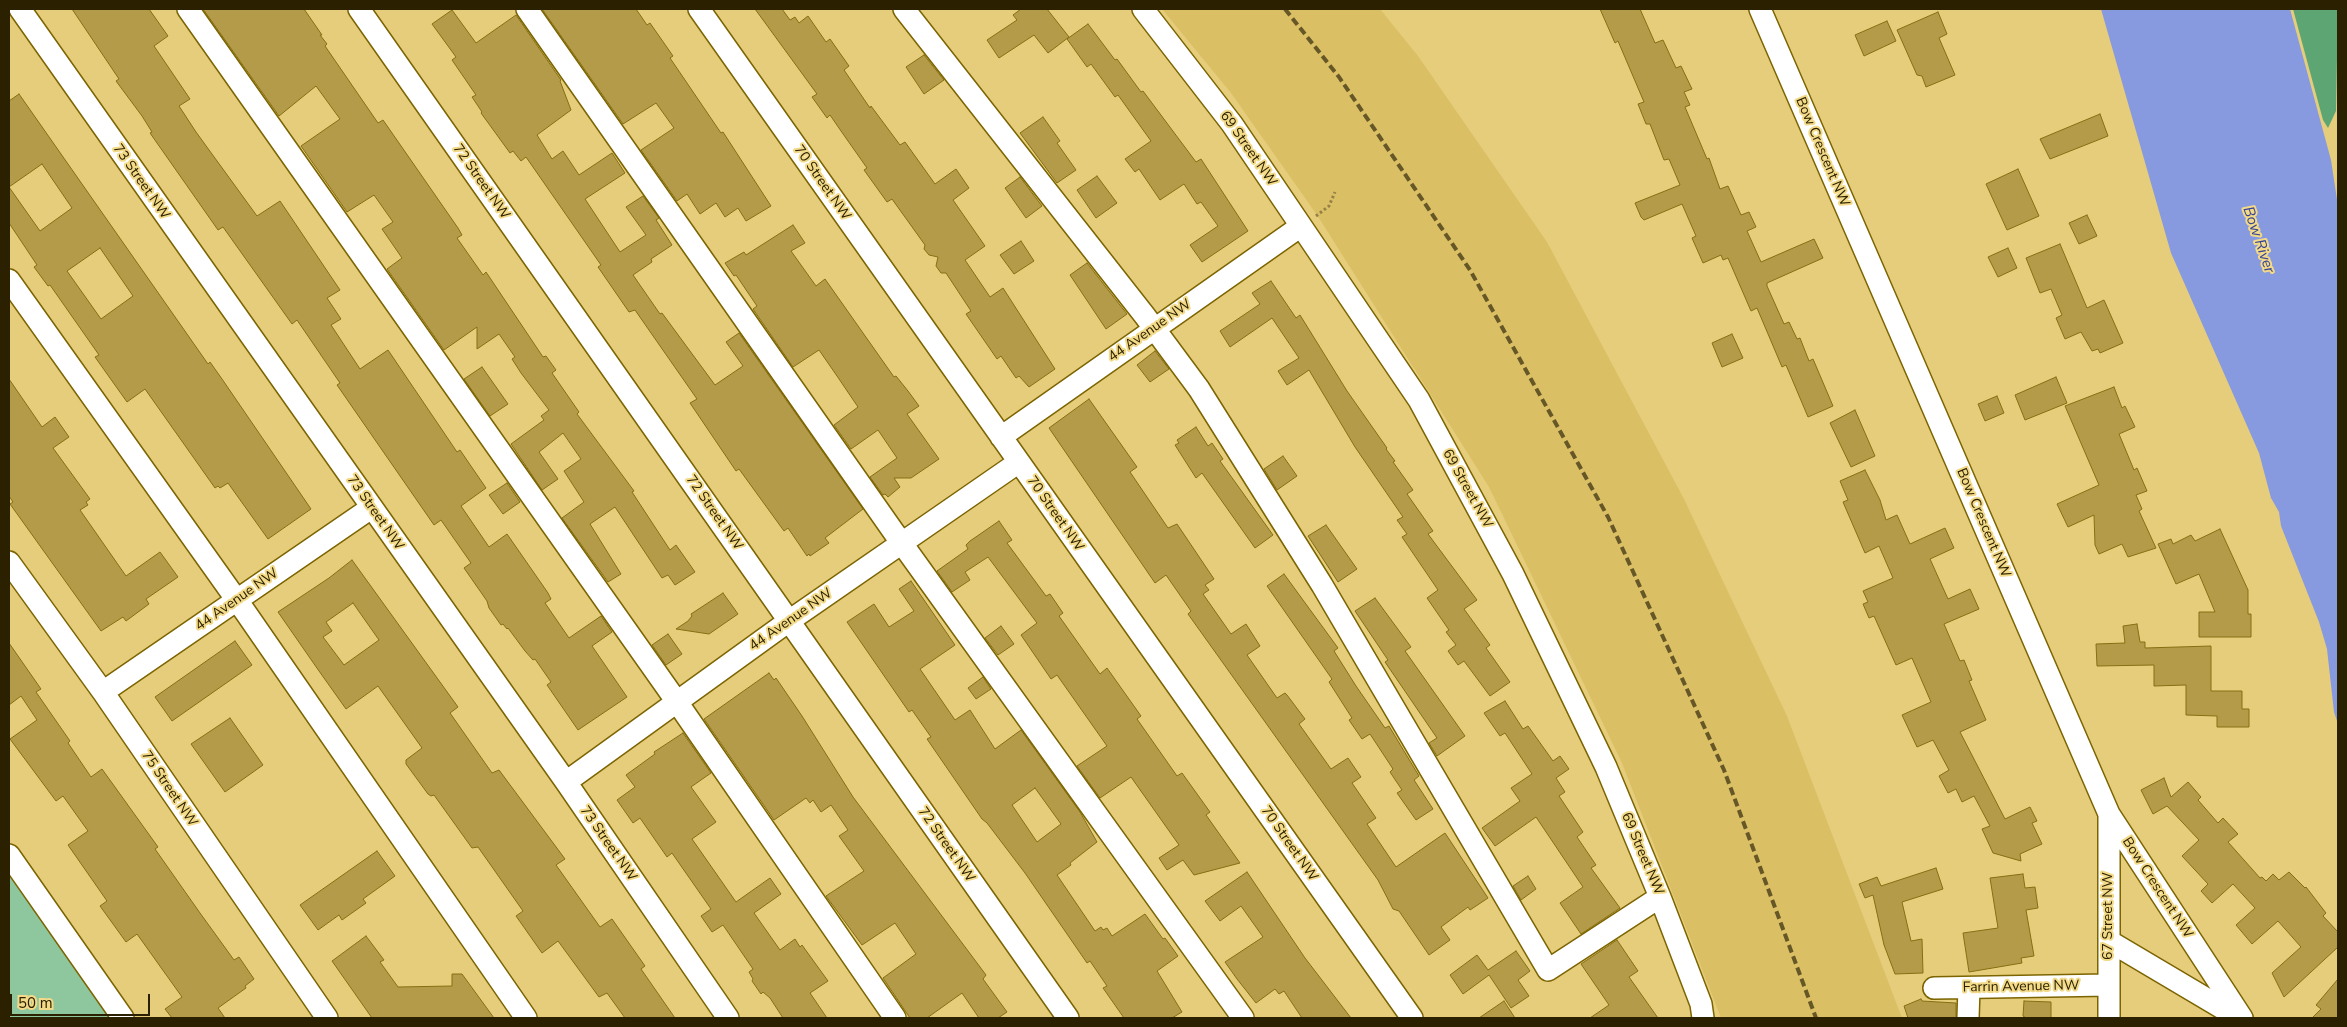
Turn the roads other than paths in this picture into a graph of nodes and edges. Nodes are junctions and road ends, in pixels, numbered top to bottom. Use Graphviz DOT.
graph roads {
  1 [pos="20,9"];
  2 [pos="188,9"];
  3 [pos="359,9"];
  4 [pos="527,9"];
  5 [pos="699,9"];
  6 [pos="904,9"];
  7 [pos="1143,9"];
  8 [pos="1760,9"];
  9 [pos="1301,226"];
  10 [pos="9,280"];
  11 [pos="1154,328"];
  12 [pos="1001,437"];
  13 [pos="1019,462"];
  14 [pos="371,508"];
  15 [pos="903,543"];
  16 [pos="9,562"];
  17 [pos="237,601"];
  18 [pos="789,621"];
  19 [pos="103,692"];
  20 [pos="677,702"];
  21 [pos="566,782"];
  22 [pos="2109,814"];
  23 [pos="9,855"];
  24 [pos="1660,897"];
  25 [pos="2109,941"];
  26 [pos="2108,985"];
  27 [pos="1934,988"];
  28 [pos="1969,988"];
  29 [pos="123,1018"];
  30 [pos="326,1018"];
  31 [pos="526,1018"];
  32 [pos="728,1018"];
  33 [pos="895,1018"];
  34 [pos="1068,1018"];
  35 [pos="1243,1018"];
  36 [pos="1412,1018"];
  37 [pos="1703,1018"];
  38 [pos="1968,1018"];
  39 [pos="2109,1018"];
  40 [pos="2240,1018"];
  1 -- 14 [label="street, 73 Street NW"];
  2 -- 20 [label="street"];
  3 -- 18 [label="street, 72 Street NW"];
  4 -- 15 [label="street"];
  5 -- 12 [label="street, 70 Street NW"];
  6 -- 11 [label="street"];
  7 -- 9 [label="street, 69 Street NW"];
  8 -- 22 [label="street, Bow Crescent NW"];
  9 -- 11 [label="street, 44 Avenue NW"];
  9 -- 24 [label="street, 69 Street NW"];
  10 -- 17 [label="street"];
  11 -- 12 [label="street, 44 Avenue NW"];
  11 -- 24 [label="street"];
  12 -- 13 [label="street, 70 Street NW"];
  13 -- 15 [label="street, 44 Avenue NW"];
  13 -- 36 [label="street, 70 Street NW"];
  14 -- 17 [label="street, 44 Avenue NW"];
  14 -- 21 [label="street, 73 Street NW"];
  15 -- 18 [label="street, 44 Avenue NW"];
  15 -- 35 [label="street"];
  16 -- 19 [label="street, 75 Street NW"];
  17 -- 19 [label="street, 44 Avenue NW"];
  17 -- 31 [label="street"];
  18 -- 20 [label="street, 44 Avenue NW"];
  18 -- 34 [label="street, 72 Street NW"];
  19 -- 30 [label="street, 75 Street NW"];
  20 -- 21 [label="street, 44 Avenue NW"];
  20 -- 33 [label="street"];
  21 -- 32 [label="street, 73 Street NW"];
  22 -- 25 [label="street, 67 Street NW"];
  22 -- 40 [label="street, Bow Crescent NW"];
  23 -- 29 [label="street"];
  24 -- 37 [label="street, 69 Street NW"];
  25 -- 26 [label="street, 67 Street NW"];
  25 -- 40 [label="street"];
  26 -- 28 [label="street, Farrin Avenue NW"];
  26 -- 39 [label="street, 67 Street NW"];
  27 -- 28 [label="street, Farrin Avenue NW"];
  28 -- 38 [label="street"];
}
